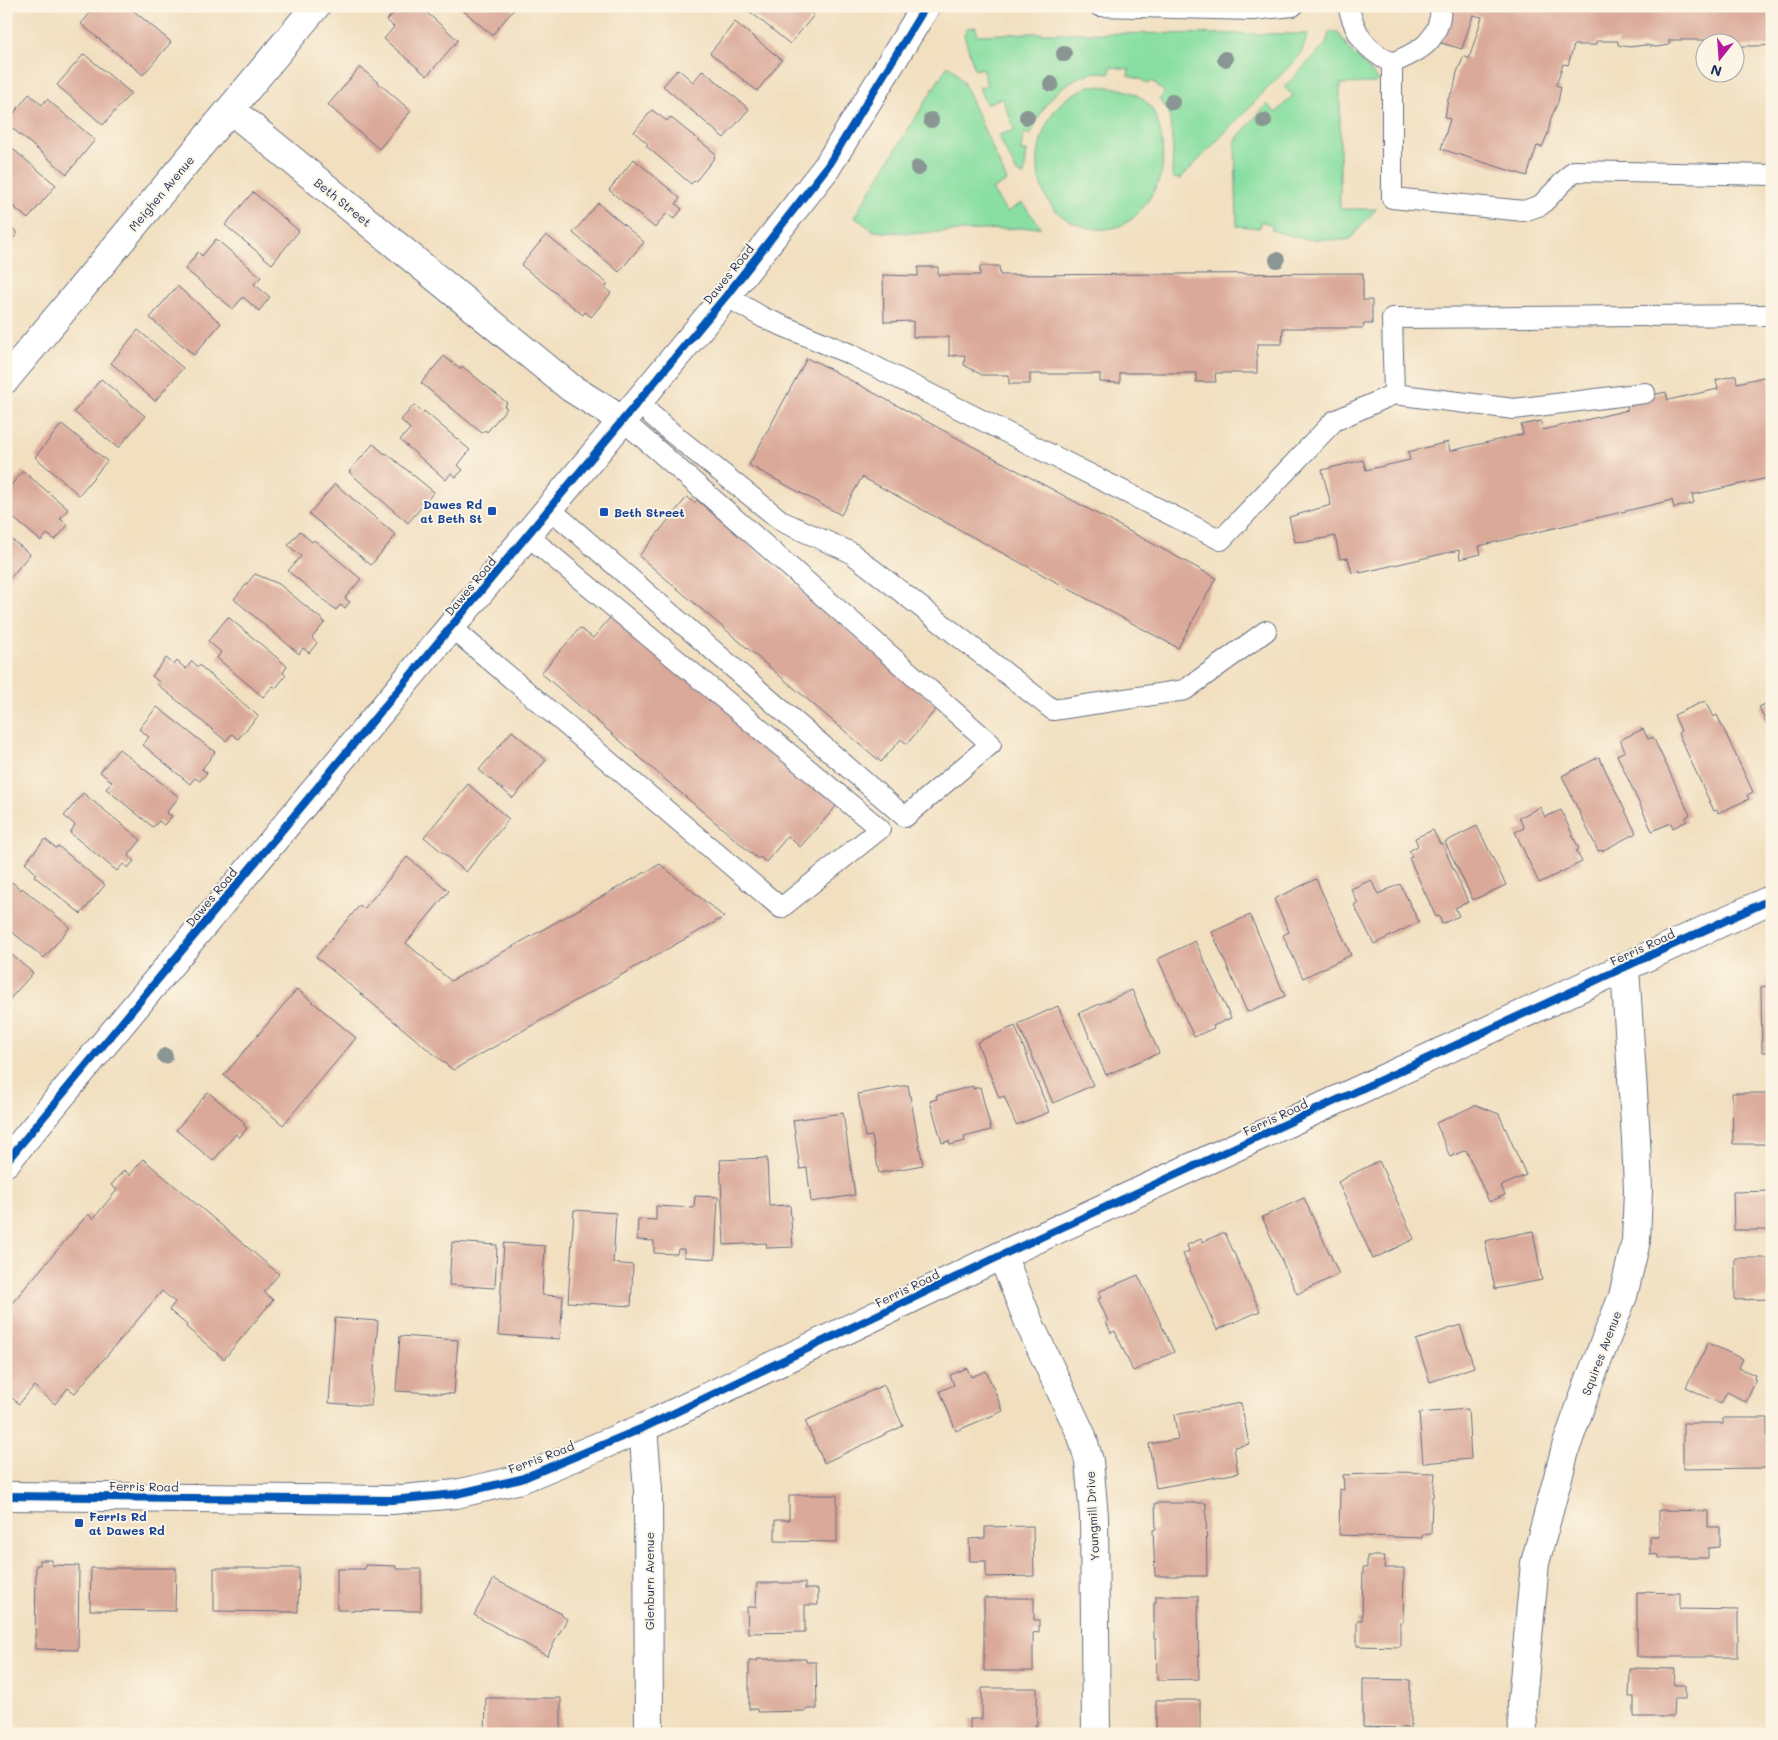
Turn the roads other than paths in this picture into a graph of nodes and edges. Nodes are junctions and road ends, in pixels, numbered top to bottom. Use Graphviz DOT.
graph roads {
  1 [pos="316,6"];
  2 [pos="926,6"];
  3 [pos="1099,6"];
  4 [pos="1293,6"];
  5 [pos="1348,6"];
  6 [pos="1441,6"];
  7 [pos="1392,63"];
  8 [pos="230,110"];
  9 [pos="1772,175"];
  10 [pos="726,296"];
  11 [pos="1772,315"];
  12 [pos="6,379"];
  13 [pos="1646,393"];
  14 [pos="1394,394"];
  15 [pos="629,411"];
  16 [pos="549,508"];
  17 [pos="527,534"];
  18 [pos="451,627"];
  19 [pos="1266,631"];
  20 [pos="1772,899"];
  21 [pos="1625,968"];
  22 [pos="6,1162"];
  23 [pos="1002,1255"];
  24 [pos="643,1428"];
  25 [pos="6,1496"];
  26 [pos="649,1734"];
  27 [pos="1096,1734"];
  28 [pos="1523,1734"];
  1 -- 8 [label="street, Meighen Avenue"];
  2 -- 10 [label="street, Dawes Road"];
  3 -- 4 [label="lane"];
  5 -- 7 [label="lane"];
  6 -- 7 [label="lane"];
  7 -- 9 [label="lane"];
  8 -- 12 [label="street, Meighen Avenue"];
  8 -- 15 [label="street, Beth Street"];
  10 -- 14 [label="lane"];
  10 -- 15 [label="street, Dawes Road"];
  11 -- 14 [label="lane"];
  13 -- 14 [label="lane"];
  15 -- 16 [label="street, Dawes Road"];
  15 -- 16 [label="lane"];
  15 -- 19 [label="lane"];
  16 -- 17 [label="street, Dawes Road"];
  17 -- 18 [label="street, Dawes Road"];
  17 -- 18 [label="lane"];
  18 -- 22 [label="street, Dawes Road"];
  20 -- 21 [label="street, Ferris Road"];
  21 -- 23 [label="street, Ferris Road"];
  21 -- 28 [label="street, Squires Avenue"];
  23 -- 24 [label="street, Ferris Road"];
  23 -- 27 [label="street, Youngmill Drive"];
  24 -- 25 [label="street, Ferris Road"];
  24 -- 26 [label="street, Glenburn Avenue"];
}
